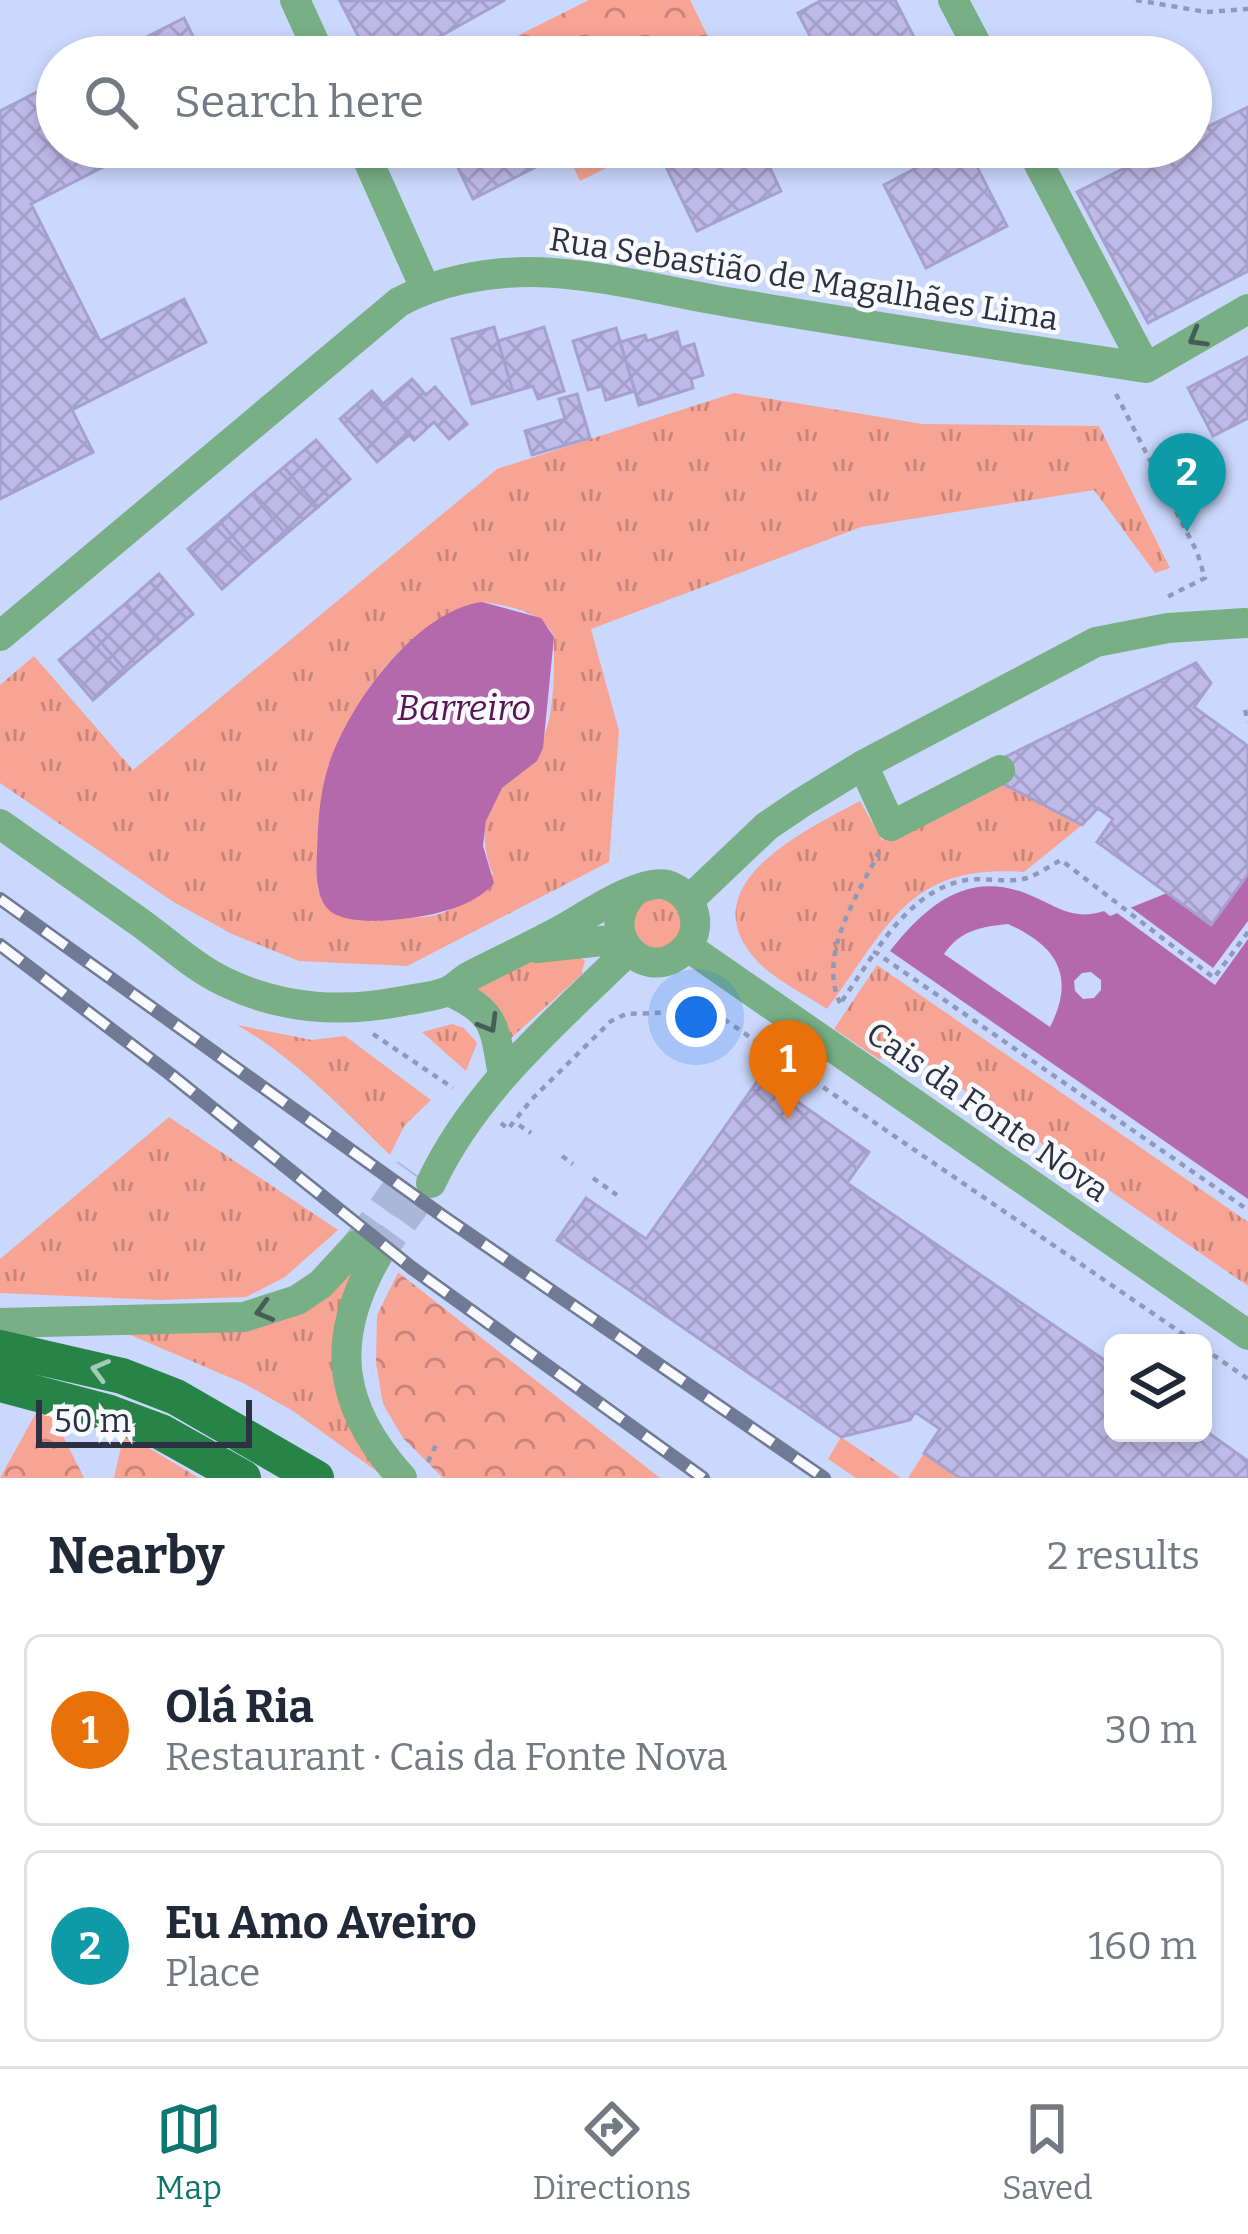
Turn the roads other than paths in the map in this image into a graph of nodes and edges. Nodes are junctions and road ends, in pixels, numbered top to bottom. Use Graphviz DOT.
graph roads {
  1 [pos="295,0"];
  2 [pos="953,0"];
  3 [pos="312,36"];
  4 [pos="972,36"];
  5 [pos="371,168"];
  6 [pos="1041,168"];
  7 [pos="425,288"];
  8 [pos="1248,309"];
  9 [pos="1146,368"];
  10 [pos="1247,621"];
  11 [pos="0,637"];
  12 [pos="863,765"];
  13 [pos="1000,770"];
  14 [pos="0,824"];
  15 [pos="634,891"];
  16 [pos="689,900"];
  17 [pos="625,945"];
  18 [pos="688,946"];
  19 [pos="525,949"];
  20 [pos="449,991"];
  21 [pos="503,1075"];
  22 [pos="420,1176"];
  23 [pos="0,1323"];
  24 [pos="1248,1335"];
  25 [pos="0,1348"];
  26 [pos="0,1384"];
  27 [pos="243,1478"];
  28 [pos="316,1478"];
  29 [pos="402,1478"];
  1 -- 3 [label="street"];
  2 -- 4 [label="street"];
  5 -- 7 [label="street"];
  6 -- 9 [label="street"];
  7 -- 9 [label="street, Rua Sebastião de Magalhães Lima"];
  7 -- 11 [label="street, Rua Sebastião de Magalhães Lima"];
  8 -- 9 [label="street, one-way"];
  10 -- 12 [label="street"];
  12 -- 13 [label="street"];
  12 -- 16 [label="street"];
  14 -- 20 [label="street"];
  15 -- 16 [label="street"];
  15 -- 17 [label="street"];
  15 -- 19 [label="street"];
  16 -- 18 [label="street"];
  17 -- 18 [label="street"];
  17 -- 19 [label="street"];
  17 -- 21 [label="street"];
  18 -- 24 [label="street, Cais da Fonte Nova"];
  19 -- 20 [label="street"];
  20 -- 21 [label="street, one-way"];
  21 -- 22 [label="street"];
  29 -- 23 [label="street, one-way"];
  28 -- 25 [label="main road, one-way"];
  26 -- 27 [label="main road"];
}
